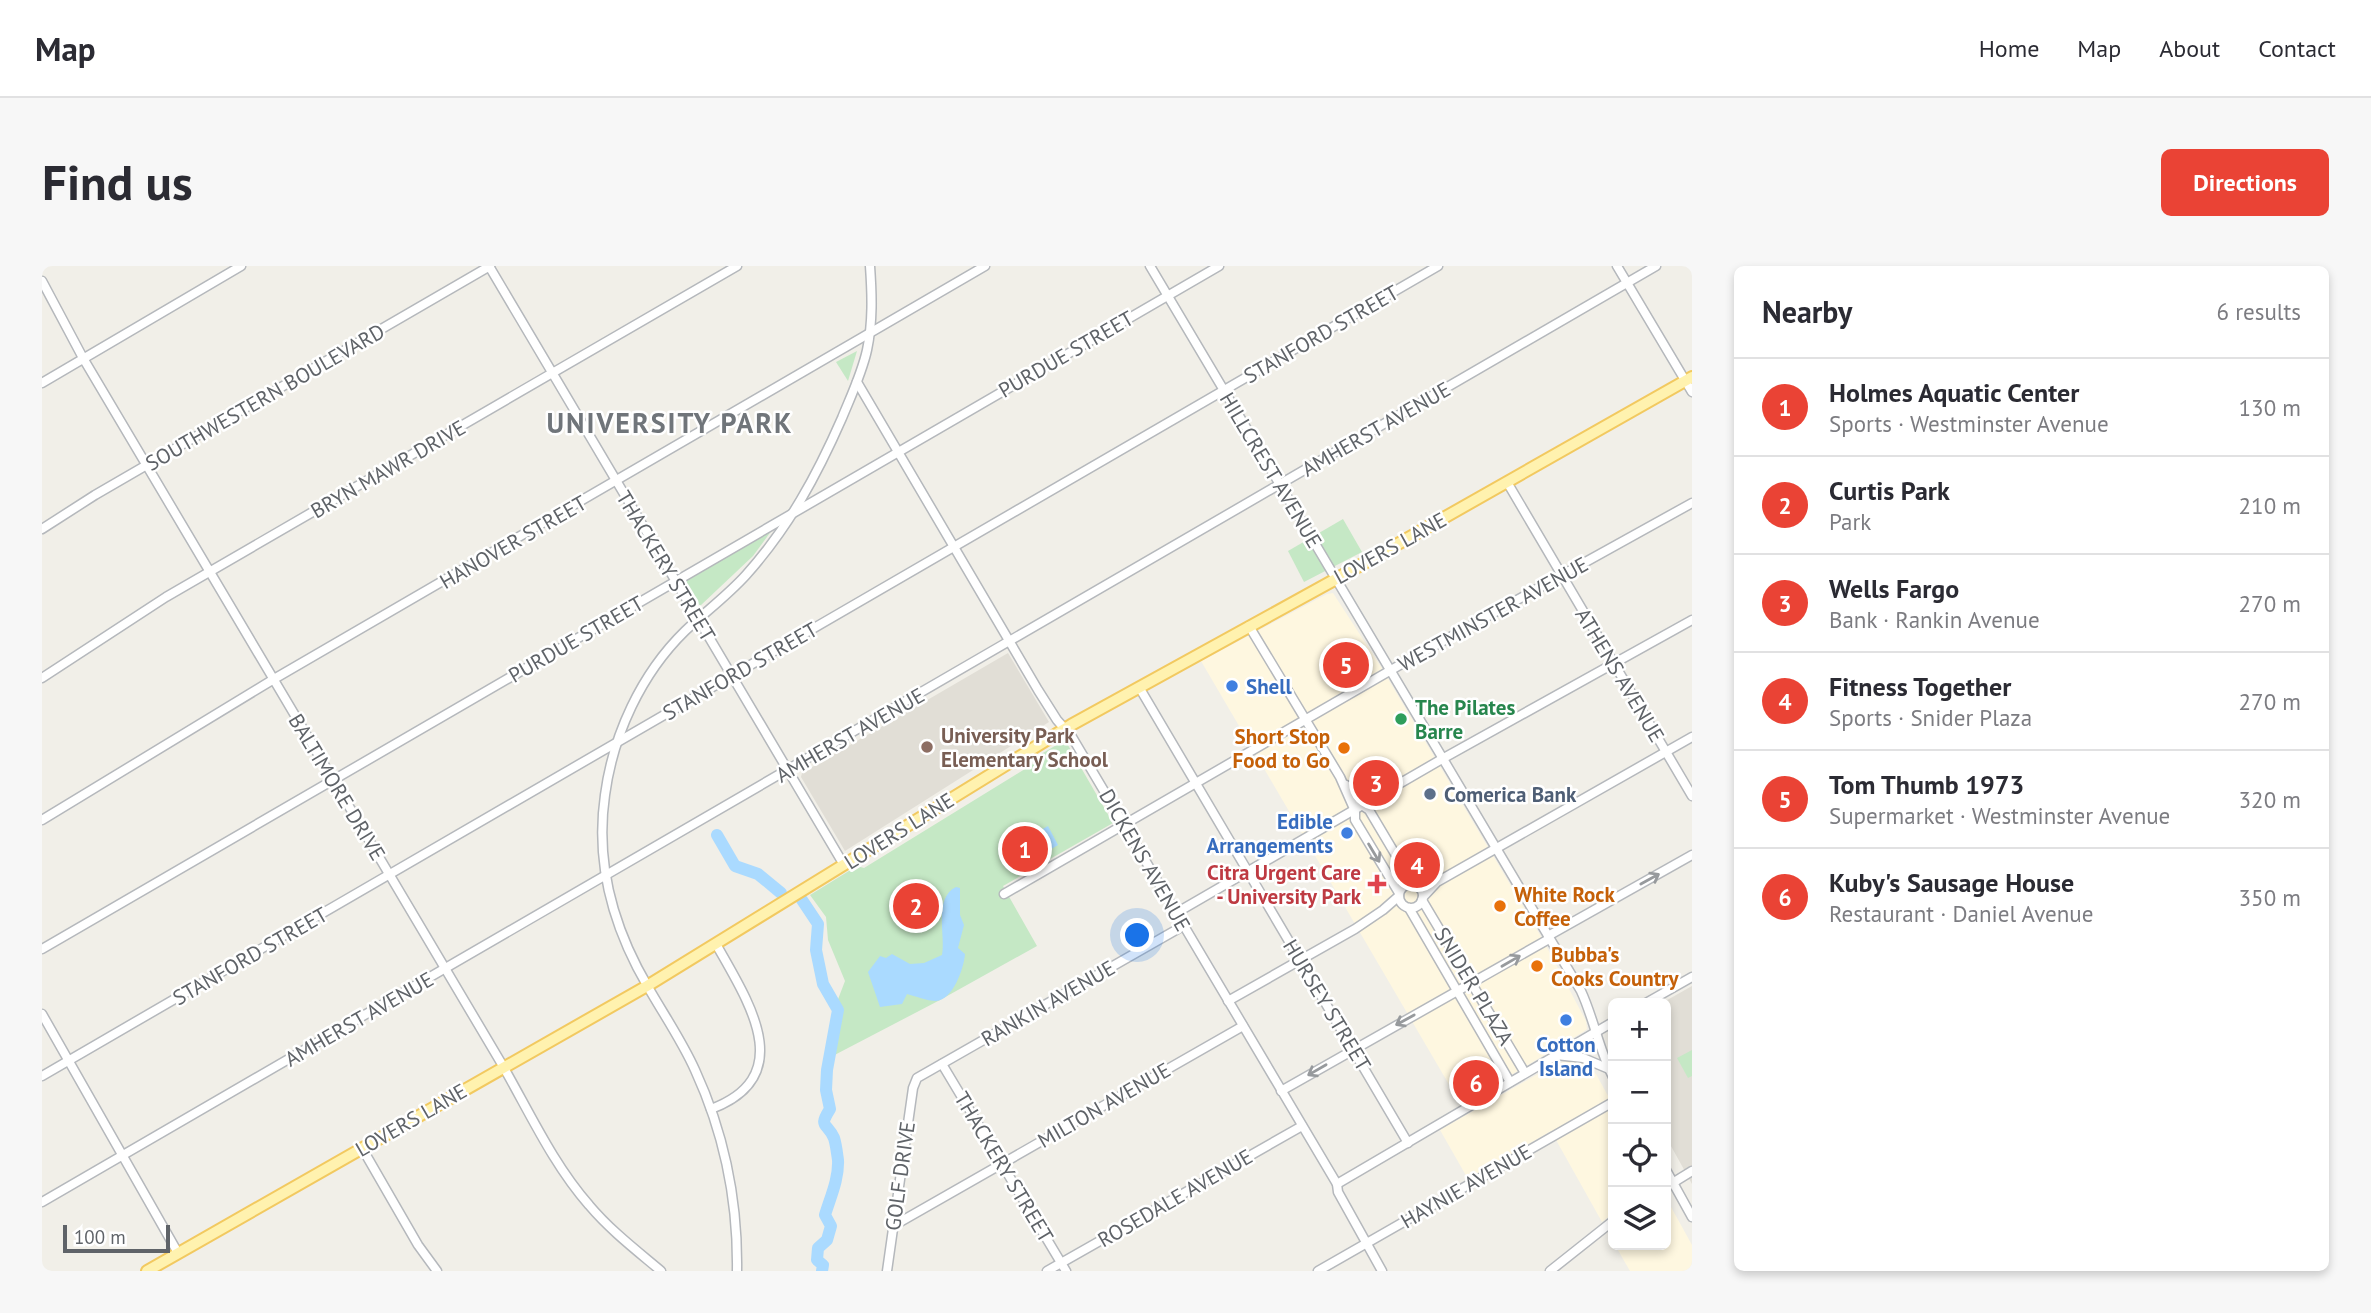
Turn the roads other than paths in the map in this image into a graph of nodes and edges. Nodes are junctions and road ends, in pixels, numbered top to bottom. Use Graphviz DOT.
graph roads {
  1 [pos="242,266"];
  2 [pos="490,266"];
  3 [pos="737,266"];
  4 [pos="870,266"];
  5 [pos="985,266"];
  6 [pos="1150,266"];
  7 [pos="1219,266"];
  8 [pos="1438,266"];
  9 [pos="1617,266"];
  10 [pos="1656,266"];
  11 [pos="42,281"];
  12 [pos="1626,283"];
  13 [pos="1167,296"];
  14 [pos="870,334"];
  15 [pos="83,358"];
  16 [pos="552,373"];
  17 [pos="1689,379"];
  18 [pos="857,382"];
  19 [pos="42,383"];
  20 [pos="1224,390"];
  21 [pos="1692,392"];
  22 [pos="898,453"];
  23 [pos="147,465"];
  24 [pos="617,482"];
  25 [pos="1507,482"];
  26 [pos="1280,485"];
  27 [pos="1692,503"];
  28 [pos="794,513"];
  29 [pos="42,529"];
  30 [pos="954,547"];
  31 [pos="209,573"];
  32 [pos="1562,576"];
  33 [pos="1336,579"];
  34 [pos="675,580"];
  35 [pos="698,620"];
  36 [pos="1692,620"];
  37 [pos="1249,626"];
  38 [pos="1010,642"];
  39 [pos="1614,664"];
  40 [pos="1390,670"];
  41 [pos="732,676"];
  42 [pos="42,678"];
  43 [pos="274,680"];
  44 [pos="1139,687"];
  45 [pos="1305,719"];
  46 [pos="1064,729"];
  47 [pos="1692,737"];
  48 [pos="617,742"];
  49 [pos="1665,752"];
  50 [pos="1442,759"];
  51 [pos="788,770"];
  52 [pos="333,781"];
  53 [pos="1196,782"];
  54 [pos="1692,796"];
  55 [pos="1359,808"];
  56 [pos="42,820"];
  57 [pos="1124,824"];
  58 [pos="1495,848"];
  59 [pos="1692,855"];
  60 [pos="844,864"];
  61 [pos="1248,872"];
  62 [pos="389,875"];
  63 [pos="606,876"];
  64 [pos="1437,882"];
  65 [pos="1415,885"];
  66 [pos="1004,894"];
  67 [pos="1399,895"];
  68 [pos="1423,898"];
  69 [pos="1407,908"];
  70 [pos="1383,910"];
  71 [pos="1176,913"];
  72 [pos="1183,926"];
  73 [pos="1548,938"];
  74 [pos="716,944"];
  75 [pos="42,949"];
  76 [pos="1300,960"];
  77 [pos="446,970"];
  78 [pos="1692,977"];
  79 [pos="1472,983"];
  80 [pos="647,986"];
  81 [pos="1457,991"];
  82 [pos="1655,998"];
  83 [pos="1228,1001"];
  84 [pos="42,1014"];
  85 [pos="1608,1025"];
  86 [pos="1243,1026"];
  87 [pos="1597,1032"];
  88 [pos="1353,1049"];
  89 [pos="1556,1055"];
  90 [pos="69,1060"];
  91 [pos="942,1064"];
  92 [pos="1608,1064"];
  93 [pos="504,1067"];
  94 [pos="1608,1071"];
  95 [pos="1525,1073"];
  96 [pos="42,1076"];
  97 [pos="915,1082"];
  98 [pos="1510,1082"];
  99 [pos="1282,1091"];
  100 [pos="1608,1105"];
  101 [pos="711,1109"];
  102 [pos="1302,1126"];
  103 [pos="1408,1143"];
  104 [pos="362,1148"];
  105 [pos="123,1156"];
  106 [pos="1002,1164"];
  107 [pos="1692,1171"];
  108 [pos="1337,1184"];
  109 [pos="1671,1184"];
  110 [pos="1670,1187"];
  111 [pos="42,1202"];
  112 [pos="1692,1217"];
  113 [pos="1608,1225"];
  114 [pos="893,1226"];
  115 [pos="1366,1243"];
  116 [pos="178,1253"];
  117 [pos="1063,1267"];
  118 [pos="147,1271"];
  119 [pos="437,1271"];
  120 [pos="661,1271"];
  121 [pos="737,1271"];
  122 [pos="887,1271"];
  123 [pos="1047,1271"];
  124 [pos="1318,1271"];
  125 [pos="1382,1271"];
  126 [pos="1550,1271"];
  1 -- 15 [label="street"];
  2 -- 16 [label="street, THACKERY STREET"];
  2 -- 23 [label="street, SOUTHWESTERN BOULEVARD"];
  3 -- 16 [label="street, BRYN MAWR DRIVE"];
  4 -- 14 [label="street"];
  5 -- 14 [label="street, HANOVER STREET"];
  6 -- 13 [label="street, HILLCREST AVENUE"];
  7 -- 13 [label="street, PURDUE STREET"];
  8 -- 20 [label="street, STANFORD STREET"];
  9 -- 12 [label="street"];
  10 -- 12 [label="street, AMHERST AVENUE"];
  11 -- 15 [label="street, BALTIMORE DRIVE"];
  12 -- 17 [label="street"];
  12 -- 26 [label="street, AMHERST AVENUE"];
  13 -- 20 [label="street, HILLCREST AVENUE"];
  13 -- 22 [label="street, PURDUE STREET"];
  14 -- 18 [label="street"];
  14 -- 24 [label="street, HANOVER STREET"];
  15 -- 19 [label="street"];
  15 -- 23 [label="street, BALTIMORE DRIVE"];
  16 -- 24 [label="street, THACKERY STREET"];
  16 -- 31 [label="street, BRYN MAWR DRIVE"];
  17 -- 21 [label="street"];
  17 -- 25 [label="main road, LOVERS LANE"];
  18 -- 22 [label="street, DICKENS AVENUE"];
  18 -- 28 [label="street"];
  20 -- 26 [label="street, HILLCREST AVENUE"];
  20 -- 30 [label="street, STANFORD STREET"];
  22 -- 28 [label="street, PURDUE STREET"];
  22 -- 30 [label="street, DICKENS AVENUE"];
  23 -- 29 [label="street, SOUTHWESTERN BOULEVARD"];
  23 -- 31 [label="street, BALTIMORE DRIVE"];
  24 -- 34 [label="street, THACKERY STREET"];
  24 -- 43 [label="street, HANOVER STREET"];
  25 -- 32 [label="street, ATHENS AVENUE"];
  25 -- 33 [label="main road, LOVERS LANE"];
  26 -- 33 [label="street, HILLCREST AVENUE"];
  26 -- 38 [label="street, AMHERST AVENUE"];
  27 -- 32 [label="street, WESTMINSTER AVENUE"];
  28 -- 34 [label="street, PURDUE STREET"];
  28 -- 35 [label="street"];
  30 -- 38 [label="street, DICKENS AVENUE"];
  30 -- 41 [label="street, STANFORD STREET"];
  31 -- 42 [label="street, BRYN MAWR DRIVE"];
  31 -- 43 [label="street, BALTIMORE DRIVE"];
  32 -- 39 [label="street, ATHENS AVENUE"];
  32 -- 40 [label="street, WESTMINSTER AVENUE"];
  33 -- 37 [label="main road, LOVERS LANE"];
  33 -- 40 [label="street, HILLCREST AVENUE"];
  34 -- 35 [label="street, THACKERY STREET"];
  34 -- 52 [label="street, PURDUE STREET"];
  35 -- 41 [label="street, THACKERY STREET"];
  35 -- 48 [label="street"];
  36 -- 39 [label="street"];
  37 -- 44 [label="main road, LOVERS LANE"];
  37 -- 45 [label="street"];
  38 -- 46 [label="street, DICKENS AVENUE"];
  38 -- 51 [label="street, AMHERST AVENUE"];
  39 -- 49 [label="street, ATHENS AVENUE"];
  39 -- 50 [label="street"];
  40 -- 45 [label="street, WESTMINSTER AVENUE"];
  40 -- 50 [label="street, HILLCREST AVENUE"];
  41 -- 48 [label="street, STANFORD STREET"];
  41 -- 51 [label="street, THACKERY STREET"];
  43 -- 52 [label="street, BALTIMORE DRIVE"];
  43 -- 56 [label="street, HANOVER STREET"];
  44 -- 46 [label="main road, LOVERS LANE"];
  44 -- 53 [label="street, HURSEY STREET"];
  45 -- 53 [label="street, WESTMINSTER AVENUE"];
  45 -- 55 [label="street"];
  46 -- 57 [label="street, DICKENS AVENUE"];
  46 -- 60 [label="main road, LOVERS LANE"];
  47 -- 49 [label="street"];
  48 -- 62 [label="street, STANFORD STREET"];
  48 -- 63 [label="street"];
  49 -- 54 [label="street, ATHENS AVENUE"];
  49 -- 58 [label="street"];
  50 -- 55 [label="street"];
  50 -- 58 [label="street, HILLCREST AVENUE"];
  51 -- 60 [label="street, THACKERY STREET"];
  51 -- 63 [label="street, AMHERST AVENUE"];
  52 -- 62 [label="street, BALTIMORE DRIVE"];
  52 -- 75 [label="street, PURDUE STREET"];
  53 -- 57 [label="street, WESTMINSTER AVENUE"];
  53 -- 61 [label="street, HURSEY STREET"];
  55 -- 61 [label="street"];
  55 -- 65 [label="street"];
  55 -- 67 [label="street, one-way"];
  57 -- 66 [label="street, WESTMINSTER AVENUE"];
  57 -- 71 [label="street, DICKENS AVENUE"];
  58 -- 64 [label="street"];
  58 -- 73 [label="street, HILLCREST AVENUE"];
  73 -- 59 [label="street, one-way"];
  60 -- 74 [label="main road, LOVERS LANE"];
  61 -- 71 [label="street"];
  61 -- 76 [label="street, HURSEY STREET"];
  62 -- 77 [label="street, BALTIMORE DRIVE"];
  62 -- 90 [label="street, STANFORD STREET"];
  63 -- 77 [label="street, AMHERST AVENUE"];
  63 -- 80 [label="street"];
  64 -- 65 [label="street"];
  64 -- 68 [label="street"];
  65 -- 67 [label="street"];
  65 -- 68 [label="street"];
  67 -- 69 [label="street"];
  67 -- 70 [label="street"];
  68 -- 69 [label="street"];
  68 -- 79 [label="street, SNIDER PLAZA"];
  69 -- 70 [label="street"];
  69 -- 81 [label="street, SNIDER PLAZA"];
  70 -- 76 [label="street"];
  71 -- 72 [label="street, DICKENS AVENUE"];
  72 -- 83 [label="street, DICKENS AVENUE"];
  72 -- 91 [label="street, RANKIN AVENUE"];
  79 -- 73 [label="street, one-way"];
  73 -- 87 [label="street, HILLCREST AVENUE"];
  74 -- 80 [label="main road, LOVERS LANE"];
  74 -- 101 [label="street"];
  76 -- 83 [label="street"];
  76 -- 88 [label="street, HURSEY STREET"];
  77 -- 93 [label="street, BALTIMORE DRIVE"];
  77 -- 105 [label="street, AMHERST AVENUE"];
  78 -- 82 [label="street"];
  79 -- 81 [label="street"];
  79 -- 95 [label="street, SNIDER PLAZA"];
  80 -- 93 [label="main road, LOVERS LANE"];
  80 -- 101 [label="street"];
  81 -- 88 [label="street, one-way"];
  81 -- 98 [label="street, SNIDER PLAZA"];
  83 -- 86 [label="street, DICKENS AVENUE"];
  84 -- 90 [label="street"];
  85 -- 87 [label="street"];
  86 -- 99 [label="street, DICKENS AVENUE"];
  86 -- 106 [label="street, MILTON AVENUE"];
  87 -- 89 [label="street"];
  87 -- 92 [label="street, HILLCREST AVENUE"];
  88 -- 99 [label="street, one-way"];
  88 -- 103 [label="street, HURSEY STREET"];
  89 -- 94 [label="street"];
  89 -- 95 [label="street"];
  90 -- 96 [label="street, STANFORD STREET"];
  90 -- 105 [label="street"];
  91 -- 97 [label="street, RANKIN AVENUE"];
  91 -- 106 [label="street, THACKERY STREET"];
  93 -- 104 [label="main road, LOVERS LANE"];
  93 -- 120 [label="street, BALTIMORE DRIVE"];
  95 -- 98 [label="street"];
  97 -- 114 [label="street, GOLF DRIVE"];
  98 -- 103 [label="street"];
  99 -- 102 [label="street, DICKENS AVENUE"];
  100 -- 115 [label="street, HAYNIE AVENUE"];
  101 -- 121 [label="street"];
  102 -- 108 [label="street, DICKENS AVENUE"];
  102 -- 117 [label="street, ROSEDALE AVENUE"];
  103 -- 108 [label="street"];
  104 -- 116 [label="main road, LOVERS LANE"];
  104 -- 119 [label="street"];
  105 -- 111 [label="street, AMHERST AVENUE"];
  105 -- 116 [label="street"];
  106 -- 114 [label="street, MILTON AVENUE"];
  106 -- 117 [label="street, THACKERY STREET"];
  107 -- 109 [label="street"];
  108 -- 115 [label="street, DICKENS AVENUE"];
  110 -- 112 [label="street"];
  113 -- 126 [label="street"];
  114 -- 122 [label="street, GOLF DRIVE"];
  115 -- 124 [label="street, HAYNIE AVENUE"];
  115 -- 125 [label="street, DICKENS AVENUE"];
  116 -- 118 [label="main road, LOVERS LANE"];
  117 -- 123 [label="street, ROSEDALE AVENUE"];
}
